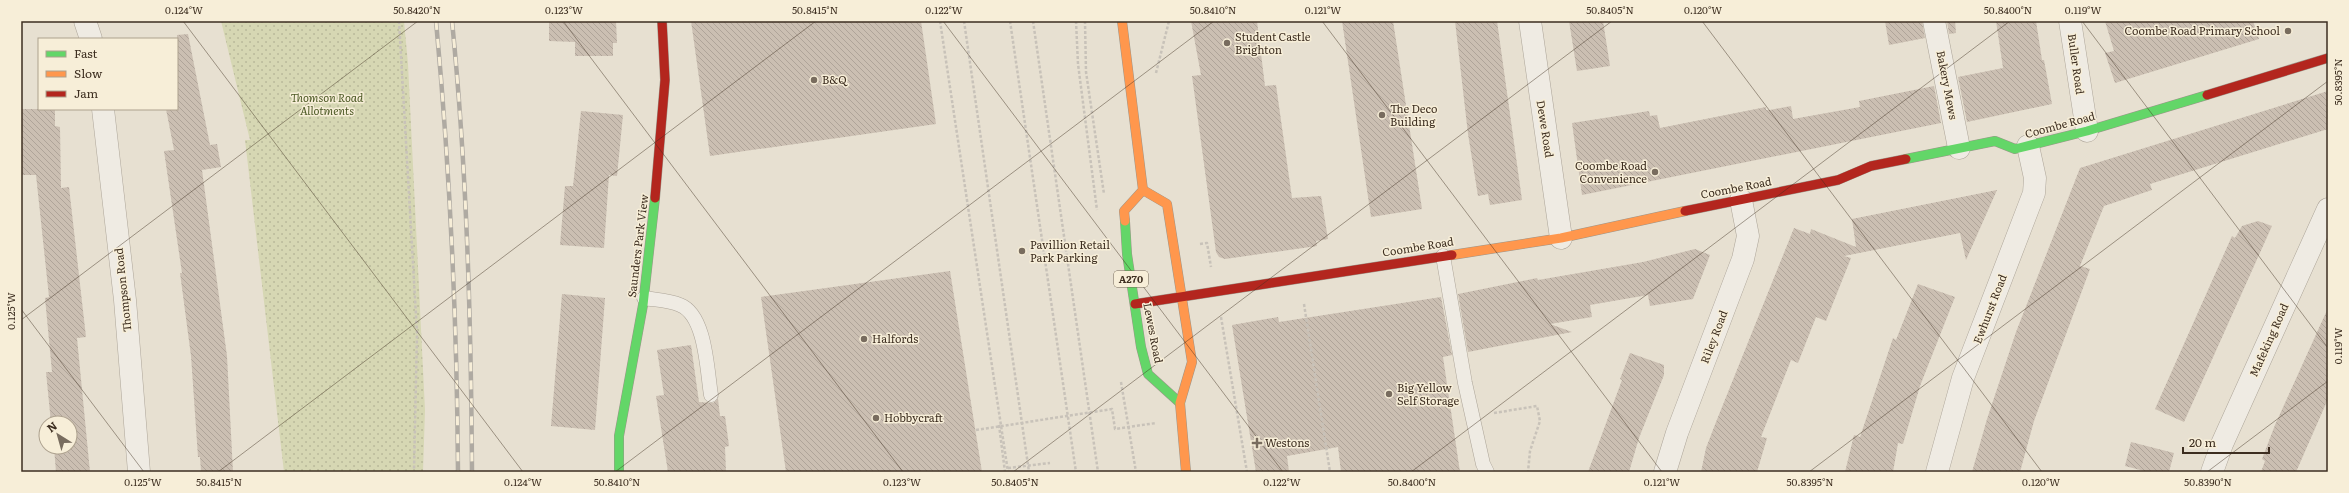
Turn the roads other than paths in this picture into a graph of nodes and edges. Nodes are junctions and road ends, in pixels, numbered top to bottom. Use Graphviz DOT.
graph roads {
  1 [pos="85,21"];
  2 [pos="662,21"];
  3 [pos="1122,21"];
  4 [pos="1530,21"];
  5 [pos="1934,21"];
  6 [pos="2070,21"];
  7 [pos="91,38"];
  8 [pos="2328,58"];
  9 [pos="103,110"];
  10 [pos="2087,131"];
  11 [pos="2028,146"];
  12 [pos="1959,148"];
  13 [pos="1143,190"];
  14 [pos="1741,200"];
  15 [pos="2328,209"];
  16 [pos="1561,238"];
  17 [pos="1443,256"];
  18 [pos="1183,296"];
  19 [pos="644,298"];
  20 [pos="1135,304"];
  21 [pos="710,395"];
  22 [pos="1180,403"];
  23 [pos="139,472"];
  24 [pos="619,472"];
  25 [pos="1186,472"];
  26 [pos="1487,472"];
  27 [pos="1665,472"];
  28 [pos="1937,472"];
  29 [pos="2212,472"];
  1 -- 7 [label="street"];
  2 -- 19 [label="street, Saunders Park View"];
  3 -- 13 [label="street"];
  4 -- 16 [label="street, Dewe Road"];
  5 -- 12 [label="street, Bakery Mews"];
  6 -- 10 [label="street, Buller Road"];
  8 -- 10 [label="street, Coombe Road"];
  9 -- 23 [label="street, Thompson Road"];
  10 -- 11 [label="street, Coombe Road"];
  11 -- 12 [label="street, Coombe Road"];
  11 -- 28 [label="street, Ewhurst Road"];
  12 -- 14 [label="street, Coombe Road"];
  13 -- 18 [label="street"];
  13 -- 20 [label="street, Lewes Road / A270"];
  14 -- 16 [label="street, Coombe Road"];
  14 -- 27 [label="street, Riley Road"];
  15 -- 29 [label="street, Mafeking Road"];
  16 -- 17 [label="street, Coombe Road"];
  17 -- 18 [label="street, Coombe Road"];
  17 -- 26 [label="lane"];
  18 -- 20 [label="street, Coombe Road"];
  18 -- 22 [label="street"];
  19 -- 21 [label="lane"];
  19 -- 24 [label="street, Saunders Park View"];
  20 -- 22 [label="street, Lewes Road / A270"];
  22 -- 25 [label="street"];
}
